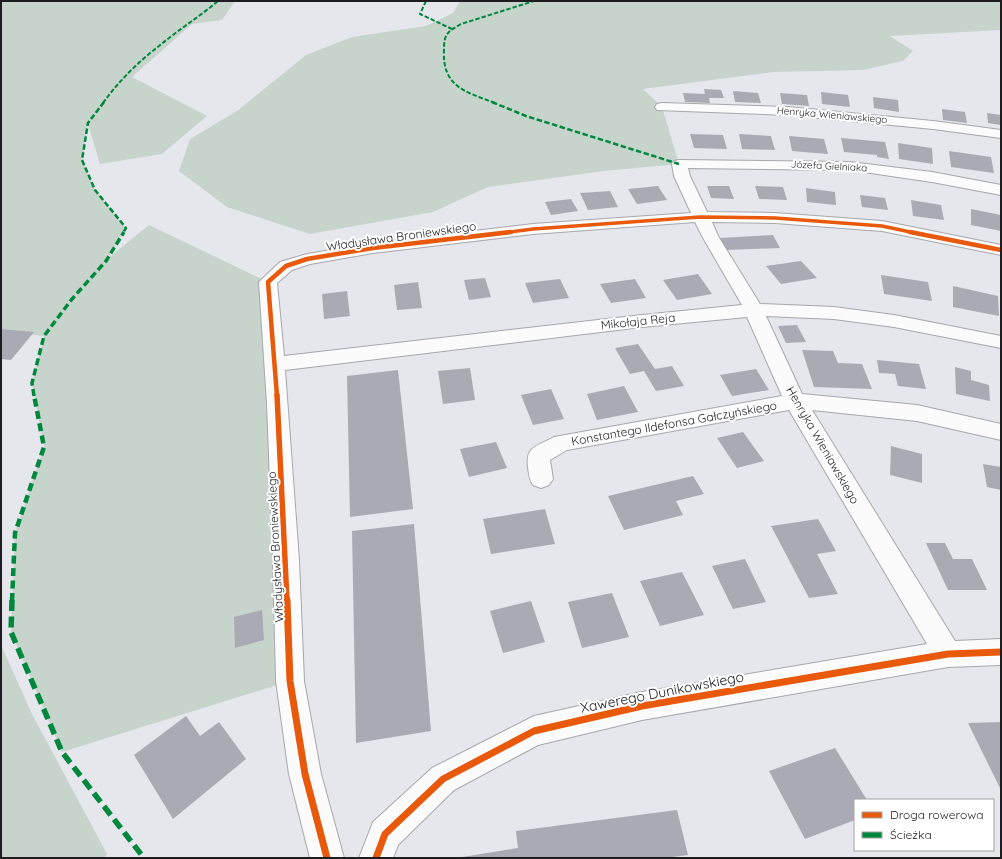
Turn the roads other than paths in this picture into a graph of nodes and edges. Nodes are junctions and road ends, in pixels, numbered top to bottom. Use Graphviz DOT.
graph roads {
  1 [pos="662,107"];
  2 [pos="1001,134"];
  3 [pos="679,164"];
  4 [pos="1001,190"];
  5 [pos="700,216"];
  6 [pos="1001,250"];
  7 [pos="754,310"];
  8 [pos="1001,342"];
  9 [pos="274,364"];
  10 [pos="795,401"];
  11 [pos="1001,432"];
  12 [pos="541,479"];
  13 [pos="1001,652"];
  14 [pos="948,654"];
  15 [pos="327,858"];
  16 [pos="376,858"];
  1 -- 2 [label="street, Henryka Wieniawskiego"];
  3 -- 4 [label="street, Józefa Gielniaka"];
  3 -- 5 [label="street, Henryka Wieniawskiego"];
  5 -- 6 [label="street, Władysława Broniewskiego"];
  5 -- 7 [label="street, Henryka Wieniawskiego"];
  5 -- 9 [label="street, Władysława Broniewskiego"];
  7 -- 8 [label="street, Mikołaja Reja"];
  7 -- 9 [label="street, Mikołaja Reja"];
  7 -- 10 [label="street, Henryka Wieniawskiego"];
  9 -- 15 [label="street, Władysława Broniewskiego"];
  10 -- 11 [label="street, Konstantego Ildefonsa Gałczyńskiego"];
  10 -- 12 [label="street, Konstantego Ildefonsa Gałczyńskiego"];
  10 -- 14 [label="street, Henryka Wieniawskiego"];
  13 -- 14 [label="street, Xawerego Dunikowskiego"];
  14 -- 16 [label="street, Xawerego Dunikowskiego"];
}
